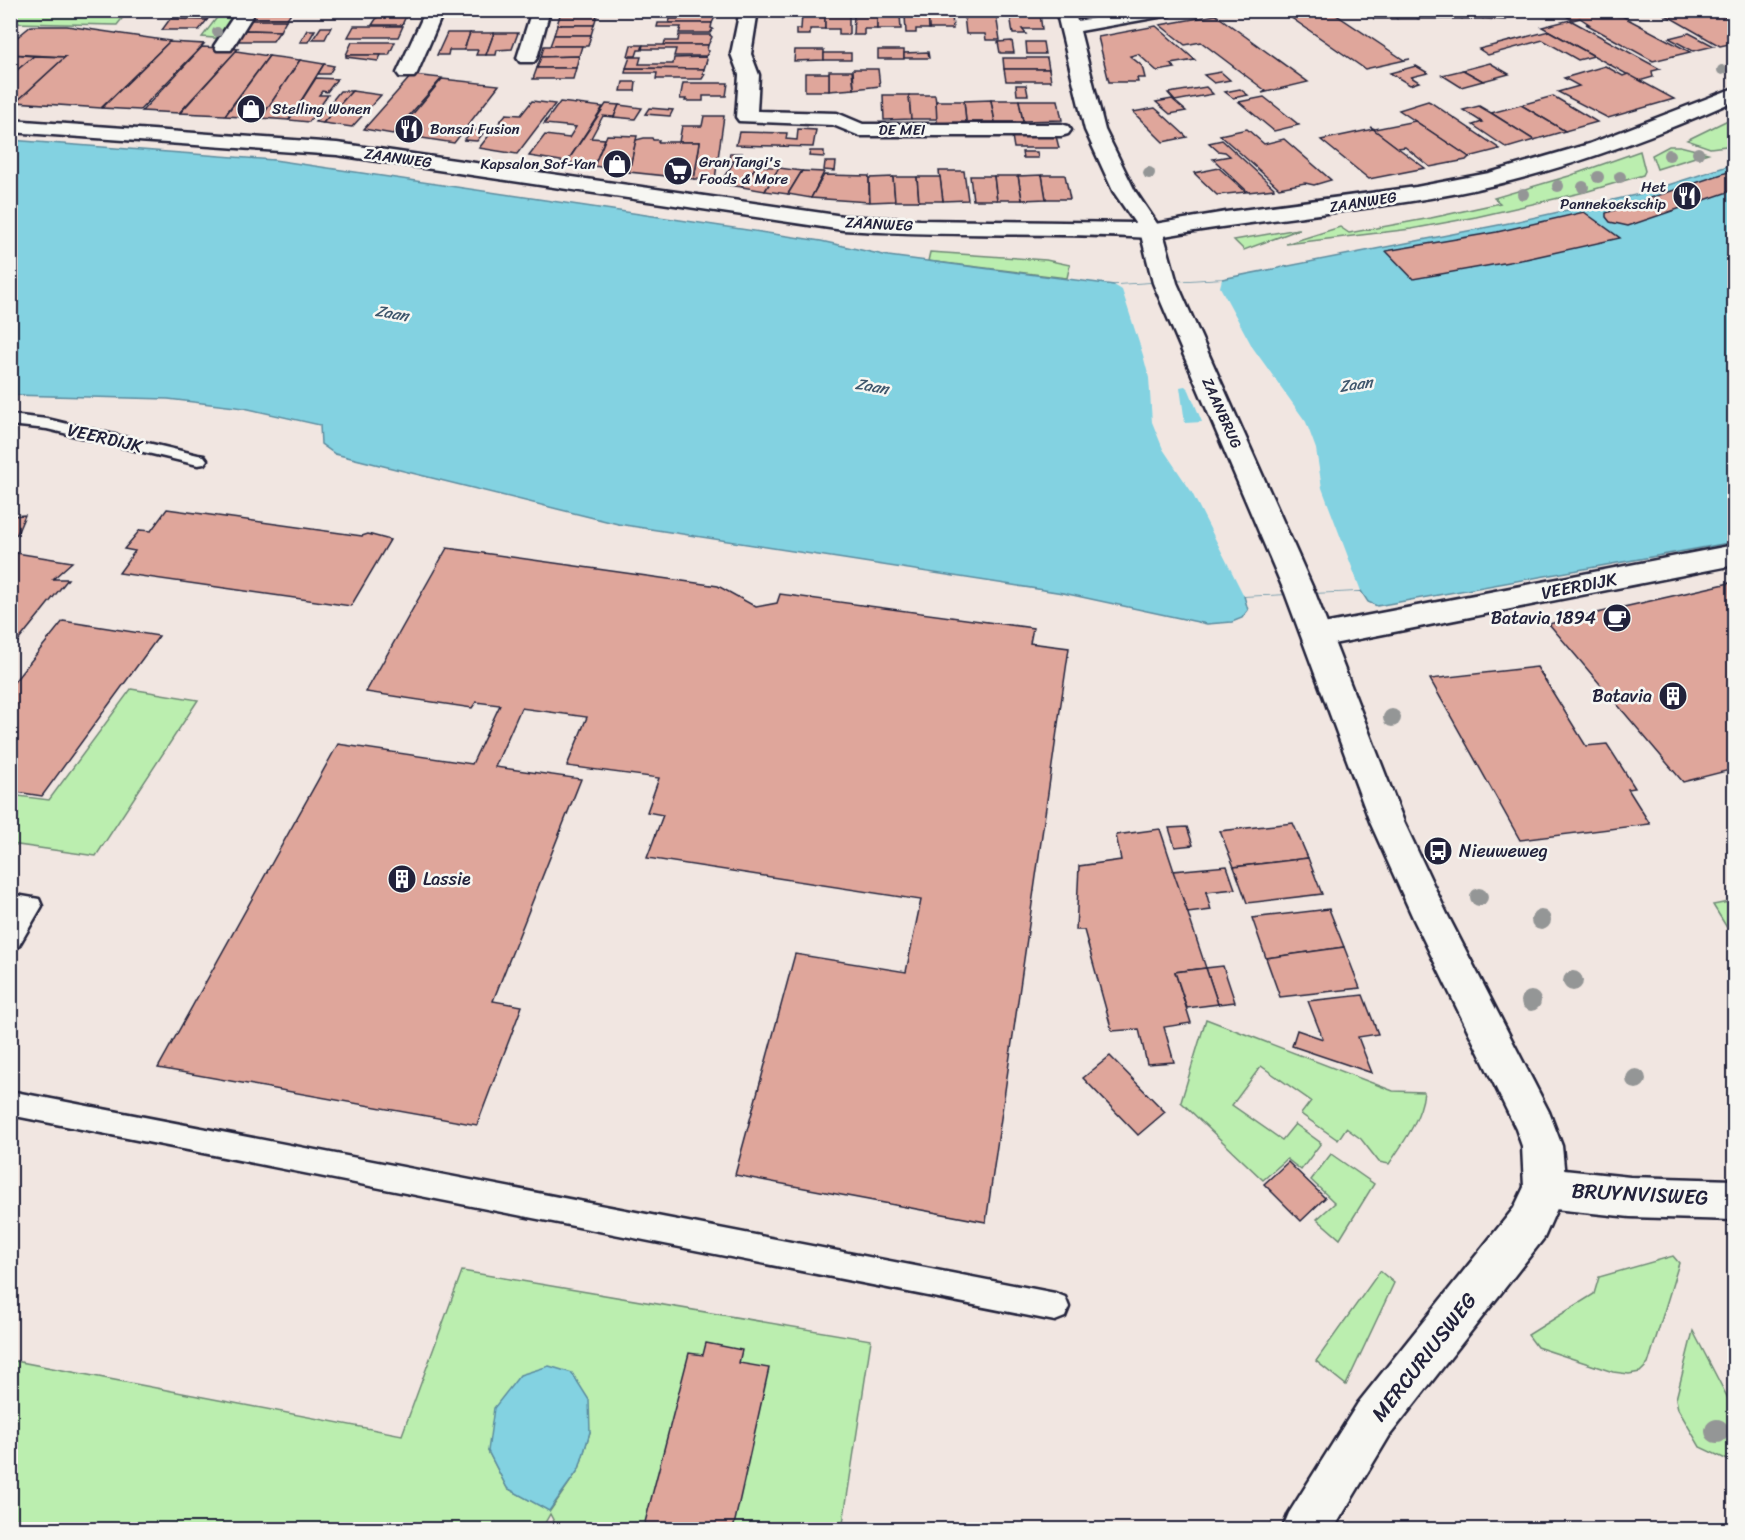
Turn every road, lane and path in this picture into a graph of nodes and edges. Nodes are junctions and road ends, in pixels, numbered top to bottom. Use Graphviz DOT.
graph roads {
  1 [pos="247,10"];
  2 [pos="435,10"];
  3 [pos="541,10"];
  4 [pos="749,10"];
  5 [pos="1170,10"];
  6 [pos="1067,19"];
  7 [pos="224,46"];
  8 [pos="527,58"];
  9 [pos="407,73"];
  10 [pos="1734,94"];
  11 [pos="10,126"];
  12 [pos="1061,130"];
  13 [pos="1151,231"];
  14 [pos="10,420"];
  15 [pos="198,460"];
  16 [pos="1734,555"];
  17 [pos="1318,636"];
  18 [pos="10,903"];
  19 [pos="10,940"];
  20 [pos="10,1103"];
  21 [pos="1545,1188"];
  22 [pos="1734,1200"];
  23 [pos="1055,1307"];
  24 [pos="1306,1530"];
  1 -- 7 [label="street"];
  2 -- 9 [label="street"];
  3 -- 8 [label="street"];
  4 -- 12 [label="street, DE MEI"];
  5 -- 6 [label="street"];
  6 -- 13 [label="street, ZAANBRUG"];
  10 -- 13 [label="street, ZAANWEG"];
  11 -- 13 [label="street, ZAANWEG"];
  13 -- 17 [label="street, ZAANBRUG"];
  14 -- 15 [label="lane, VEERDIJK"];
  16 -- 17 [label="street, VEERDIJK"];
  17 -- 21 [label="street"];
  18 -- 19 [label="lane"];
  20 -- 23 [label="lane"];
  21 -- 22 [label="street, BRUYNVISWEG"];
  21 -- 24 [label="street, MERCURIUSWEG"];
}
